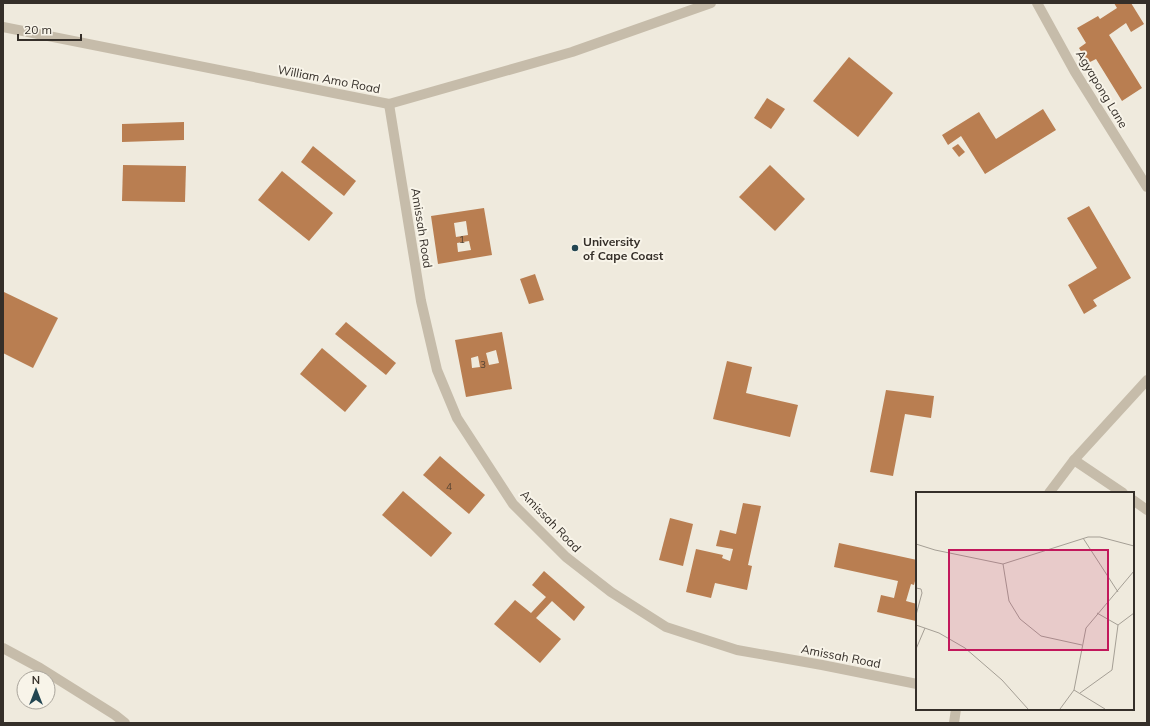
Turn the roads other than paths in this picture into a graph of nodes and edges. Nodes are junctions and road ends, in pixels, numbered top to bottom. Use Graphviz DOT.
graph roads {
  1 [pos="711,3"];
  2 [pos="1037,3"];
  3 [pos="3,27"];
  4 [pos="389,104"];
  5 [pos="1147,187"];
  6 [pos="1147,380"];
  7 [pos="1074,460"];
  8 [pos="1050,492"];
  9 [pos="1122,492"];
  10 [pos="1134,501"];
  11 [pos="1147,510"];
  12 [pos="3,648"];
  13 [pos="916,684"];
  14 [pos="956,710"];
  15 [pos="125,723"];
  16 [pos="954,723"];
  1 -- 4 [label="lane, William Amo Road"];
  2 -- 5 [label="lane, Agyapong Lane"];
  3 -- 4 [label="lane, William Amo Road"];
  4 -- 13 [label="lane, Amissah Road"];
  6 -- 7 [label="lane"];
  7 -- 8 [label="lane"];
  7 -- 9 [label="lane"];
  10 -- 11 [label="lane"];
  12 -- 15 [label="lane"];
  14 -- 16 [label="lane"];
}
